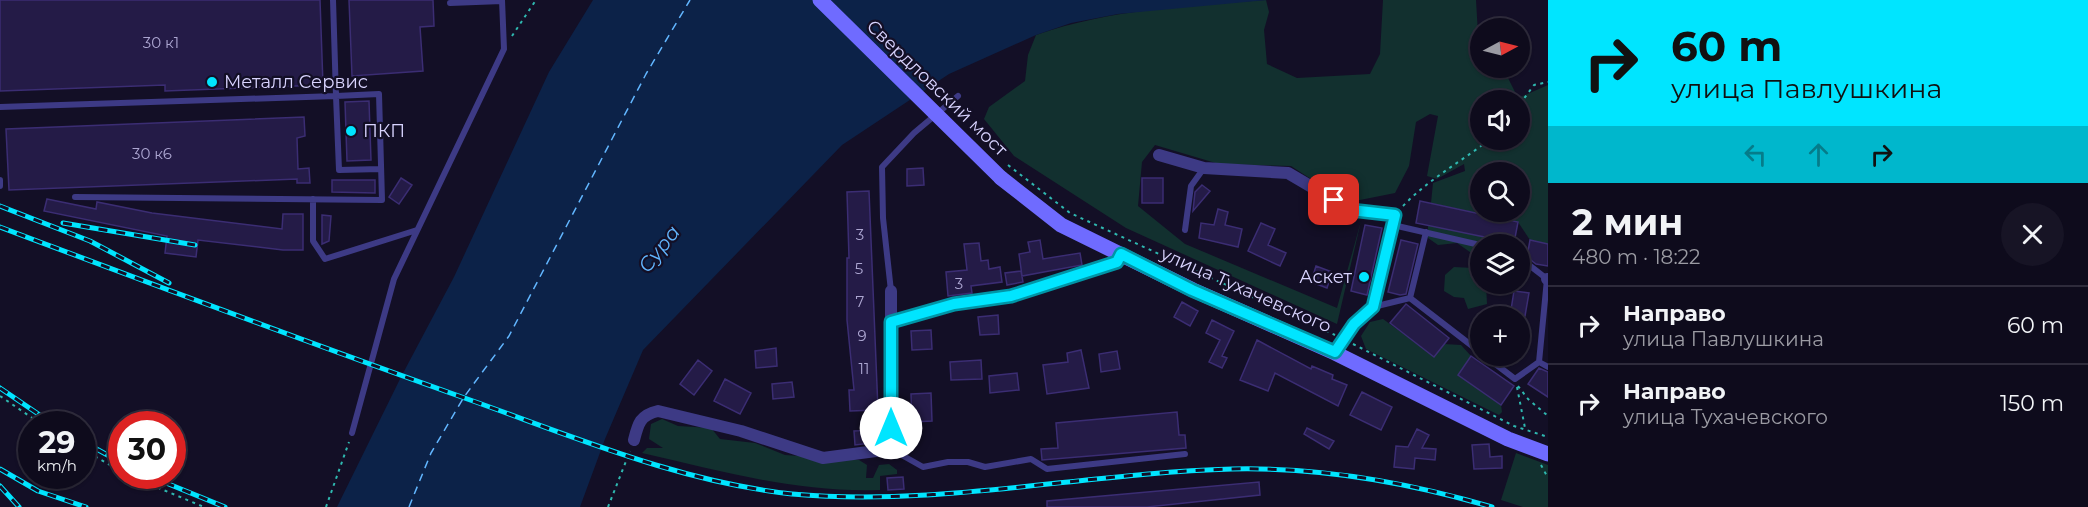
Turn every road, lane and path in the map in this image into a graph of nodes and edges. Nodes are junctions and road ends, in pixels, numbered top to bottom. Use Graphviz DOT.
graph roads {
  1 [pos="333,0"];
  2 [pos="502,0"];
  3 [pos="536,0"];
  4 [pos="820,0"];
  5 [pos="450,3"];
  6 [pos="504,49"];
  7 [pos="1548,82"];
  8 [pos="1530,90"];
  9 [pos="336,96"];
  10 [pos="958,96"];
  11 [pos="0,106"];
  12 [pos="1476,150"];
  13 [pos="1159,155"];
  14 [pos="1204,168"];
  15 [pos="381,169"];
  16 [pos="1005,172"];
  17 [pos="0,180"];
  18 [pos="0,186"];
  19 [pos="75,197"];
  20 [pos="313,199"];
  21 [pos="1394,220"];
  22 [pos="417,230"];
  23 [pos="1185,230"];
  24 [pos="1426,232"];
  25 [pos="1470,242"];
  26 [pos="1121,254"];
  27 [pos="1530,266"];
  28 [pos="1548,279"];
  29 [pos="891,291"];
  30 [pos="1410,298"];
  31 [pos="1373,307"];
  32 [pos="891,322"];
  33 [pos="1470,344"];
  34 [pos="1340,346"];
  35 [pos="1539,362"];
  36 [pos="1498,366"];
  37 [pos="1548,368"];
  38 [pos="0,396"];
  39 [pos="22,411"];
  40 [pos="1548,416"];
  41 [pos="1526,428"];
  42 [pos="352,433"];
  43 [pos="1548,437"];
  44 [pos="634,440"];
  45 [pos="891,449"];
  46 [pos="1185,454"];
  47 [pos="1543,457"];
  48 [pos="1548,478"];
  49 [pos="161,489"];
  50 [pos="204,507"];
  51 [pos="326,507"];
  52 [pos="608,507"];
  1 -- 9 [label="lane"];
  2 -- 5 [label="lane"];
  2 -- 6 [label="lane"];
  3 -- 6 [label="path"];
  4 -- 16 [label="main road, Свердловский мост, bridge"];
  6 -- 22 [label="lane"];
  7 -- 8 [label="path"];
  9 -- 11 [label="lane"];
  9 -- 15 [label="lane"];
  9 -- 15 [label="lane"];
  10 -- 29 [label="lane"];
  12 -- 21 [label="path"];
  13 -- 14 [label="street"];
  14 -- 21 [label="street"];
  14 -- 23 [label="lane"];
  15 -- 20 [label="lane"];
  16 -- 26 [label="main road, улица Тухачевского"];
  16 -- 34 [label="path"];
  17 -- 18 [label="lane"];
  19 -- 20 [label="lane"];
  20 -- 22 [label="lane"];
  21 -- 24 [label="lane"];
  21 -- 31 [label="street"];
  22 -- 42 [label="lane"];
  24 -- 25 [label="lane"];
  24 -- 30 [label="lane"];
  26 -- 32 [label="street"];
  26 -- 34 [label="main road, улица Тухачевского"];
  27 -- 28 [label="lane"];
  28 -- 35 [label="lane"];
  29 -- 32 [label="street"];
  30 -- 31 [label="lane"];
  30 -- 33 [label="lane"];
  31 -- 34 [label="street"];
  32 -- 45 [label="street"];
  34 -- 41 [label="path"];
  34 -- 47 [label="main road, улица Тухачевского"];
  35 -- 36 [label="lane"];
  35 -- 37 [label="lane"];
  38 -- 39 [label="path"];
  40 -- 41 [label="path"];
  41 -- 43 [label="path"];
  42 -- 51 [label="path"];
  44 -- 45 [label="street"];
  44 -- 52 [label="path"];
  45 -- 46 [label="lane"];
  47 -- 48 [label="path"];
  49 -- 50 [label="path"];
}
